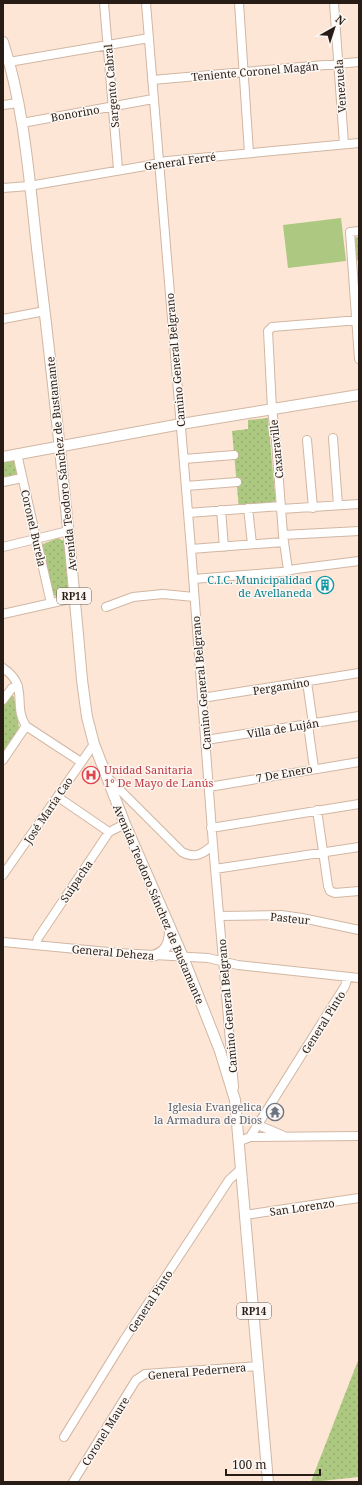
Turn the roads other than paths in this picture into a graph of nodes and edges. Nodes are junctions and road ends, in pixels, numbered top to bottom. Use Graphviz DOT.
graph roads {
  1 [pos="104,3"];
  2 [pos="146,3"];
  3 [pos="239,3"];
  4 [pos="334,3"];
  5 [pos="149,38"];
  6 [pos="3,42"];
  7 [pos="108,45"];
  8 [pos="10,62"];
  9 [pos="359,62"];
  10 [pos="338,64"];
  11 [pos="244,72"];
  12 [pos="152,80"];
  13 [pos="153,99"];
  14 [pos="18,103"];
  15 [pos="3,105"];
  16 [pos="113,107"];
  17 [pos="22,123"];
  18 [pos="359,143"];
  19 [pos="344,144"];
  20 [pos="249,153"];
  21 [pos="159,162"];
  22 [pos="118,170"];
  23 [pos="30,186"];
  24 [pos="3,188"];
  25 [pos="359,231"];
  26 [pos="45,311"];
  27 [pos="3,319"];
  28 [pos="357,320"];
  29 [pos="359,359"];
  30 [pos="359,395"];
  31 [pos="272,408"];
  32 [pos="181,424"];
  33 [pos="333,438"];
  34 [pos="307,440"];
  35 [pos="60,447"];
  36 [pos="17,454"];
  37 [pos="234,455"];
  38 [pos="3,457"];
  39 [pos="184,459"];
  40 [pos="22,478"];
  41 [pos="3,482"];
  42 [pos="237,482"];
  43 [pos="186,486"];
  44 [pos="359,504"];
  45 [pos="338,505"];
  46 [pos="281,507"];
  47 [pos="248,508"];
  48 [pos="313,508"];
  49 [pos="220,510"];
  50 [pos="188,513"];
  51 [pos="68,531"];
  52 [pos="359,531"];
  53 [pos="284,538"];
  54 [pos="37,540"];
  55 [pos="252,544"];
  56 [pos="224,546"];
  57 [pos="3,548"];
  58 [pos="191,549"];
  59 [pos="359,561"];
  60 [pos="288,570"];
  61 [pos="193,578"];
  62 [pos="194,597"];
  63 [pos="74,598"];
  64 [pos="51,602"];
  65 [pos="106,607"];
  66 [pos="3,614"];
  67 [pos="3,668"];
  68 [pos="359,673"];
  69 [pos="307,682"];
  70 [pos="18,686"];
  71 [pos="202,698"];
  72 [pos="3,700"];
  73 [pos="359,716"];
  74 [pos="310,724"];
  75 [pos="26,726"];
  76 [pos="206,740"];
  77 [pos="94,744"];
  78 [pos="3,760"];
  79 [pos="80,762"];
  80 [pos="359,762"];
  81 [pos="314,768"];
  82 [pos="106,775"];
  83 [pos="209,787"];
  84 [pos="58,797"];
  85 [pos="359,804"];
  86 [pos="317,810"];
  87 [pos="125,824"];
  88 [pos="212,828"];
  89 [pos="109,832"];
  90 [pos="213,845"];
  91 [pos="359,847"];
  92 [pos="324,853"];
  93 [pos="216,869"];
  94 [pos="3,875"];
  95 [pos="359,891"];
  96 [pos="219,916"];
  97 [pos="170,930"];
  98 [pos="359,930"];
  99 [pos="3,942"];
  100 [pos="36,945"];
  101 [pos="152,956"];
  102 [pos="183,957"];
  103 [pos="223,961"];
  104 [pos="348,977"];
  105 [pos="359,978"];
  106 [pos="236,1100"];
  107 [pos="258,1124"];
  108 [pos="284,1136"];
  109 [pos="359,1136"];
  110 [pos="250,1138"];
  111 [pos="240,1141"];
  112 [pos="241,1169"];
  113 [pos="359,1198"];
  114 [pos="245,1215"];
  115 [pos="259,1366"];
  116 [pos="136,1380"];
  117 [pos="64,1437"];
  118 [pos="73,1482"];
  119 [pos="268,1482"];
  1 -- 7 [label="street, Sargento Cabral"];
  2 -- 5 [label="street, Camino General Belgrano"];
  3 -- 11 [label="street"];
  4 -- 10 [label="street, Venezuela"];
  5 -- 7 [label="street"];
  5 -- 12 [label="street, Camino General Belgrano"];
  6 -- 8 [label="main road, Avenida Teodoro Sánchez de Bustamante / RP14"];
  7 -- 8 [label="street"];
  7 -- 16 [label="street, Sargento Cabral"];
  8 -- 14 [label="main road, Avenida Teodoro Sánchez de Bustamante / RP14"];
  9 -- 10 [label="street, Teniente Coronel Magán"];
  10 -- 11 [label="street, Teniente Coronel Magán"];
  10 -- 19 [label="street, Venezuela"];
  11 -- 12 [label="street, Teniente Coronel Magán"];
  11 -- 20 [label="street"];
  12 -- 13 [label="street, Camino General Belgrano"];
  13 -- 16 [label="street, Bonorino"];
  13 -- 21 [label="street, Camino General Belgrano"];
  14 -- 15 [label="street"];
  14 -- 17 [label="main road, Avenida Teodoro Sánchez de Bustamante / RP14"];
  16 -- 17 [label="street, Bonorino"];
  16 -- 22 [label="street, Sargento Cabral"];
  17 -- 23 [label="main road, Avenida Teodoro Sánchez de Bustamante / RP14"];
  18 -- 19 [label="street, General Ferré"];
  19 -- 20 [label="street, General Ferré"];
  20 -- 21 [label="street, General Ferré"];
  21 -- 22 [label="street, General Ferré"];
  21 -- 32 [label="street, Camino General Belgrano"];
  22 -- 23 [label="street, General Ferré"];
  23 -- 24 [label="street, General Ferré"];
  23 -- 26 [label="main road, Avenida Teodoro Sánchez de Bustamante / RP14"];
  25 -- 28 [label="street"];
  26 -- 27 [label="street"];
  26 -- 35 [label="main road, Avenida Teodoro Sánchez de Bustamante / RP14"];
  28 -- 29 [label="street"];
  28 -- 31 [label="street, Caxaraville"];
  30 -- 31 [label="main road"];
  31 -- 32 [label="main road"];
  31 -- 46 [label="street, Caxaraville"];
  32 -- 35 [label="main road"];
  32 -- 39 [label="street, Camino General Belgrano"];
  33 -- 45 [label="street"];
  34 -- 48 [label="street"];
  35 -- 36 [label="main road"];
  35 -- 51 [label="main road, Avenida Teodoro Sánchez de Bustamante / RP14"];
  36 -- 38 [label="main road"];
  36 -- 40 [label="street, Coronel Burela"];
  37 -- 39 [label="street"];
  39 -- 43 [label="street, Camino General Belgrano"];
  40 -- 41 [label="street"];
  40 -- 54 [label="street, Coronel Burela"];
  42 -- 43 [label="street"];
  43 -- 50 [label="street, Camino General Belgrano"];
  44 -- 45 [label="street"];
  45 -- 48 [label="street"];
  46 -- 47 [label="street"];
  46 -- 48 [label="street"];
  46 -- 53 [label="street, Caxaraville"];
  47 -- 49 [label="street"];
  47 -- 55 [label="street"];
  49 -- 50 [label="street"];
  49 -- 56 [label="street"];
  50 -- 58 [label="street, Camino General Belgrano"];
  51 -- 54 [label="street"];
  51 -- 63 [label="main road, Avenida Teodoro Sánchez de Bustamante / RP14"];
  52 -- 53 [label="street"];
  53 -- 55 [label="street"];
  53 -- 60 [label="street, Caxaraville"];
  54 -- 57 [label="street"];
  54 -- 64 [label="street, Coronel Burela"];
  55 -- 56 [label="street"];
  56 -- 58 [label="street"];
  58 -- 61 [label="street, Camino General Belgrano"];
  59 -- 60 [label="street"];
  60 -- 61 [label="street"];
  61 -- 62 [label="street, Camino General Belgrano"];
  62 -- 65 [label="street"];
  62 -- 71 [label="street, Camino General Belgrano"];
  63 -- 64 [label="street"];
  63 -- 77 [label="main road, Avenida Teodoro Sánchez de Bustamante / RP14"];
  64 -- 66 [label="street"];
  67 -- 70 [label="street"];
  68 -- 69 [label="street, Pergamino"];
  69 -- 71 [label="street, Pergamino"];
  69 -- 74 [label="street"];
  70 -- 72 [label="street"];
  70 -- 75 [label="street"];
  71 -- 76 [label="street, Camino General Belgrano"];
  73 -- 74 [label="street, Villa de Luján"];
  74 -- 76 [label="street, Villa de Luján"];
  74 -- 81 [label="street"];
  75 -- 78 [label="street"];
  75 -- 79 [label="street"];
  76 -- 83 [label="street, Camino General Belgrano"];
  77 -- 79 [label="street, José María Cao"];
  77 -- 82 [label="main road, Avenida Teodoro Sánchez de Bustamante / RP14"];
  79 -- 84 [label="street, José María Cao"];
  80 -- 81 [label="street, 7 De Enero"];
  81 -- 83 [label="street, 7 De Enero"];
  82 -- 87 [label="main road, Avenida Teodoro Sánchez de Bustamante / RP14"];
  82 -- 90 [label="street"];
  83 -- 88 [label="street, Camino General Belgrano"];
  84 -- 89 [label="street"];
  84 -- 94 [label="street, José María Cao"];
  85 -- 86 [label="street"];
  86 -- 88 [label="street"];
  86 -- 92 [label="street"];
  87 -- 89 [label="street, Suipacha"];
  87 -- 97 [label="main road, Avenida Teodoro Sánchez de Bustamante / RP14"];
  88 -- 90 [label="street, Camino General Belgrano"];
  89 -- 100 [label="street, Suipacha"];
  90 -- 93 [label="street, Camino General Belgrano"];
  91 -- 92 [label="street"];
  92 -- 93 [label="street"];
  92 -- 95 [label="street"];
  93 -- 96 [label="street, Camino General Belgrano"];
  96 -- 98 [label="street, Pasteur"];
  96 -- 103 [label="street, Camino General Belgrano"];
  97 -- 101 [label="main road"];
  97 -- 102 [label="main road, Avenida Teodoro Sánchez de Bustamante / RP14"];
  99 -- 100 [label="street, General Deheza"];
  100 -- 101 [label="street, General Deheza"];
  101 -- 102 [label="street, General Deheza"];
  102 -- 103 [label="street, General Deheza"];
  102 -- 106 [label="main road, Avenida Teodoro Sánchez de Bustamante / RP14"];
  103 -- 104 [label="street"];
  103 -- 106 [label="street, Camino General Belgrano"];
  104 -- 105 [label="street"];
  104 -- 107 [label="street, General Pinto"];
  106 -- 111 [label="main road, Camino General Belgrano / RP14"];
  107 -- 108 [label="street"];
  107 -- 110 [label="street, General Pinto"];
  108 -- 109 [label="street"];
  108 -- 110 [label="street"];
  110 -- 111 [label="street"];
  111 -- 112 [label="main road, Camino General Belgrano / RP14"];
  112 -- 114 [label="main road, Camino General Belgrano / RP14"];
  112 -- 117 [label="street, General Pinto"];
  113 -- 114 [label="street, San Lorenzo"];
  114 -- 115 [label="main road, Camino General Belgrano / RP14"];
  115 -- 116 [label="street, General Pedernera"];
  115 -- 119 [label="main road, Camino General Belgrano / RP14"];
  116 -- 118 [label="street, Coronel Maure"];
}
